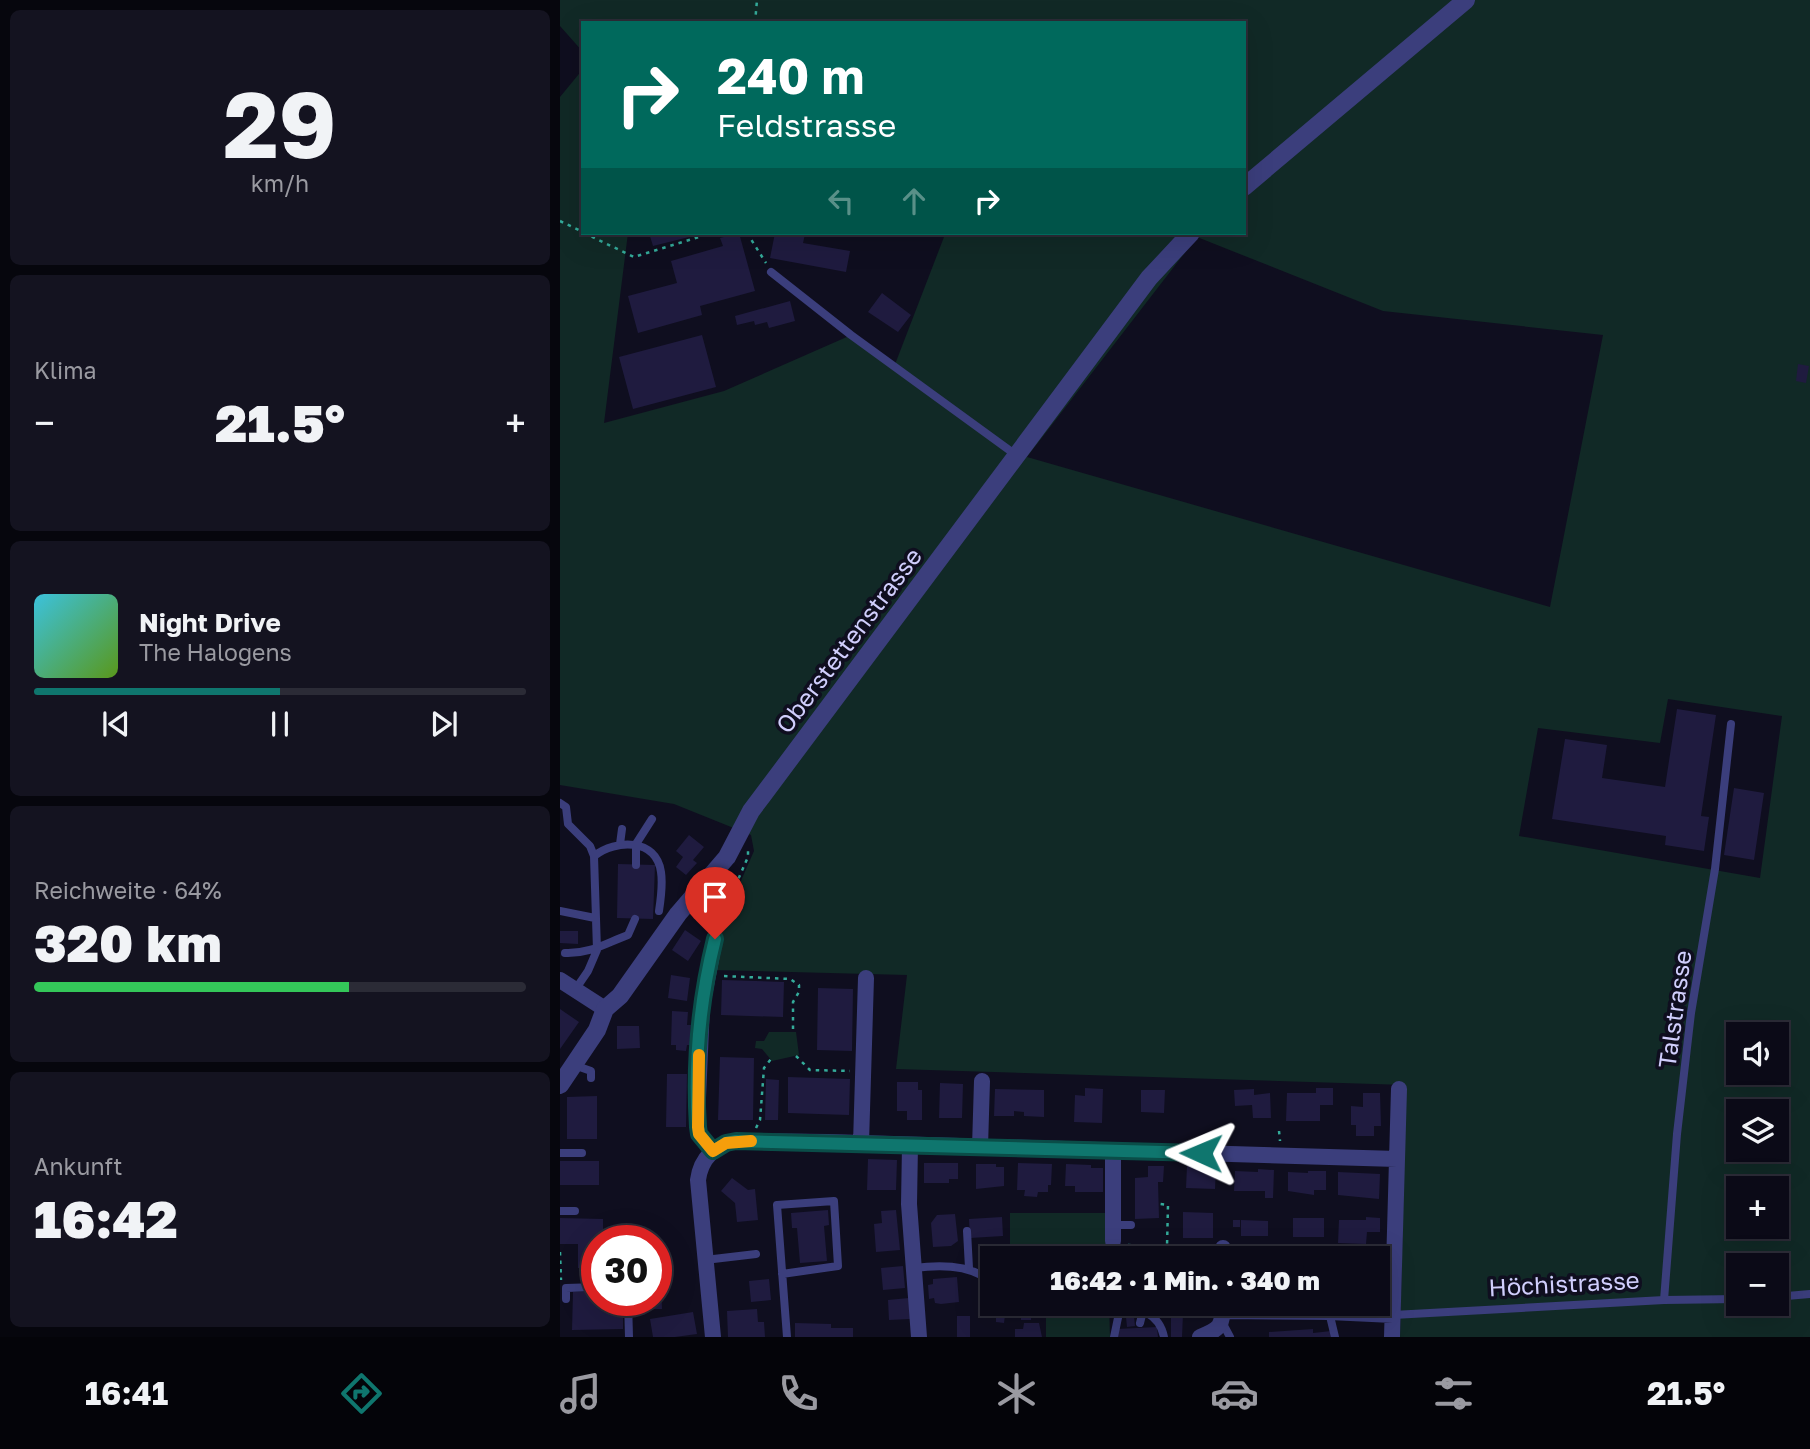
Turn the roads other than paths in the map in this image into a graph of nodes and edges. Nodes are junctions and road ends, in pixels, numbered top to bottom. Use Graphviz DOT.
graph roads {
  1 [pos="1466,0"];
  2 [pos="1246,185"];
  3 [pos="1189,235"];
  4 [pos="771,272"];
  5 [pos="1016,455"];
  6 [pos="1731,724"];
  7 [pos="560,803"];
  8 [pos="652,819"];
  9 [pos="622,829"];
  10 [pos="620,844"];
  11 [pos="636,844"];
  12 [pos="594,856"];
  13 [pos="636,865"];
  14 [pos="560,911"];
  15 [pos="659,911"];
  16 [pos="595,918"];
  17 [pos="635,919"];
  18 [pos="715,939"];
  19 [pos="597,950"];
  20 [pos="565,953"];
  21 [pos="866,978"];
  22 [pos="560,980"];
  23 [pos="575,990"];
  24 [pos="605,1009"];
  25 [pos="574,1065"];
  26 [pos="591,1078"];
  27 [pos="982,1081"];
  28 [pos="560,1085"];
  29 [pos="1399,1089"];
  30 [pos="861,1143"];
  31 [pos="910,1144"];
  32 [pos="980,1147"];
  33 [pos="1113,1150"];
  34 [pos="713,1151"];
  35 [pos="560,1153"];
  36 [pos="582,1153"];
  37 [pos="1397,1158"];
  38 [pos="560,1210"];
  39 [pos="575,1211"];
  40 [pos="1131,1226"];
  41 [pos="967,1231"];
  42 [pos="1118,1237"];
  43 [pos="756,1254"];
  44 [pos="705,1260"];
  45 [pos="914,1268"];
  46 [pos="969,1268"];
  47 [pos="782,1273"];
  48 [pos="980,1274"];
  49 [pos="581,1288"];
  50 [pos="1810,1294"];
  51 [pos="1789,1296"];
  52 [pos="566,1299"];
  53 [pos="1726,1299"];
  54 [pos="1664,1300"];
  55 [pos="1390,1315"];
  56 [pos="1393,1315"];
  57 [pos="628,1316"];
  58 [pos="1118,1316"];
  59 [pos="1142,1316"];
  60 [pos="1154,1316"];
  61 [pos="1264,1316"];
  62 [pos="1331,1316"];
  63 [pos="1223,1321"];
  64 [pos="1140,1323"];
  65 [pos="629,1337"];
  66 [pos="713,1337"];
  67 [pos="787,1337"];
  68 [pos="919,1337"];
  69 [pos="1114,1337"];
  70 [pos="1164,1337"];
  71 [pos="1200,1337"];
  72 [pos="1335,1337"];
  73 [pos="1392,1337"];
  1 -- 2 [label="street"];
  3 -- 5 [label="street, Oberstettenstrasse"];
  4 -- 5 [label="lane"];
  5 -- 24 [label="street, Oberstettenstrasse"];
  6 -- 54 [label="lane, Talstrasse"];
  7 -- 12 [label="lane"];
  8 -- 11 [label="lane"];
  9 -- 10 [label="lane"];
  10 -- 11 [label="lane"];
  10 -- 12 [label="lane"];
  11 -- 13 [label="lane"];
  11 -- 15 [label="lane"];
  12 -- 16 [label="lane"];
  14 -- 16 [label="lane"];
  16 -- 19 [label="lane"];
  17 -- 19 [label="lane"];
  18 -- 34 [label="street"];
  19 -- 20 [label="lane"];
  19 -- 23 [label="lane"];
  21 -- 30 [label="street"];
  22 -- 23 [label="street"];
  23 -- 24 [label="street"];
  24 -- 25 [label="street, Oberstettenstrasse"];
  25 -- 26 [label="lane"];
  25 -- 28 [label="street, Oberstettenstrasse"];
  27 -- 32 [label="street"];
  29 -- 37 [label="street"];
  30 -- 31 [label="street"];
  30 -- 34 [label="street"];
  31 -- 32 [label="street"];
  31 -- 45 [label="street"];
  32 -- 33 [label="street"];
  33 -- 37 [label="street"];
  33 -- 42 [label="street"];
  34 -- 44 [label="street"];
  35 -- 36 [label="lane"];
  37 -- 56 [label="street"];
  38 -- 39 [label="lane"];
  40 -- 42 [label="lane"];
  41 -- 46 [label="lane"];
  43 -- 44 [label="lane"];
  44 -- 66 [label="street"];
  45 -- 46 [label="lane"];
  45 -- 68 [label="street"];
  46 -- 48 [label="lane"];
  47 -- 47 [label="lane"];
  47 -- 67 [label="lane"];
  49 -- 52 [label="lane"];
  50 -- 51 [label="lane"];
  53 -- 54 [label="lane, Höchistrasse"];
  54 -- 56 [label="lane, Höchistrasse"];
  55 -- 56 [label="street"];
  56 -- 73 [label="street"];
  57 -- 65 [label="lane"];
  58 -- 69 [label="lane"];
  59 -- 64 [label="lane"];
  60 -- 70 [label="lane"];
  61 -- 63 [label="street"];
  62 -- 72 [label="lane"];
  63 -- 71 [label="street"];
}
